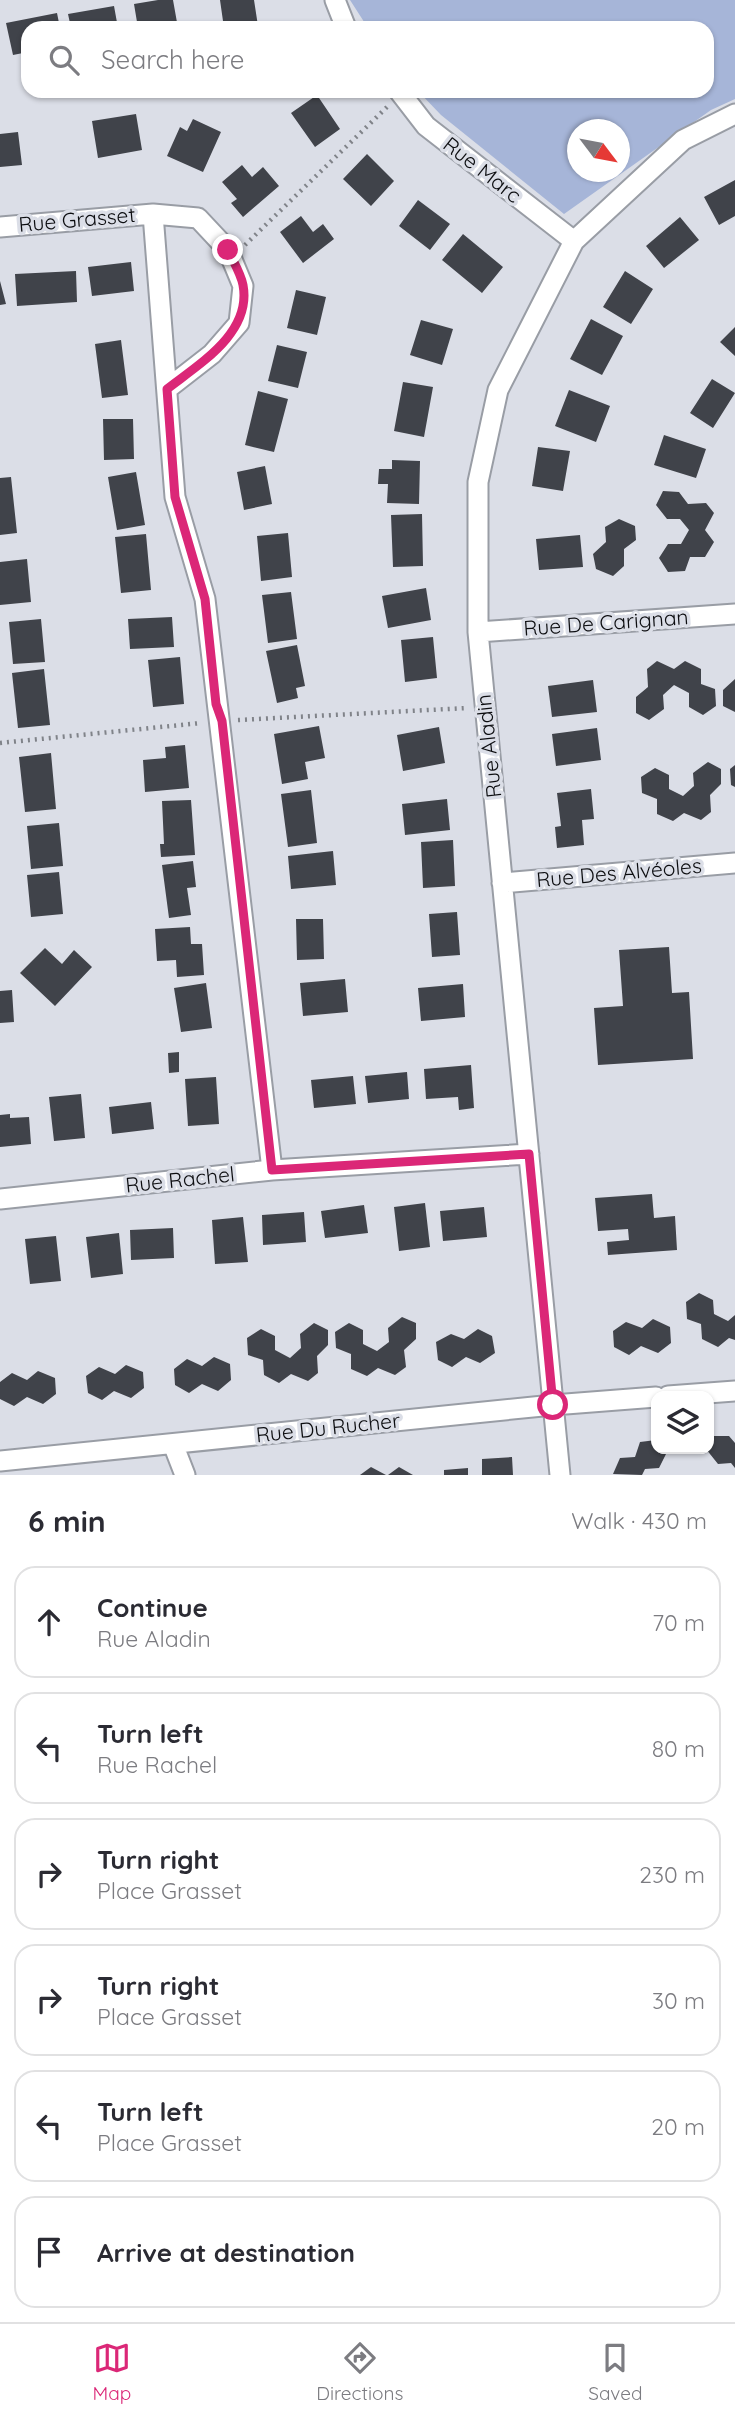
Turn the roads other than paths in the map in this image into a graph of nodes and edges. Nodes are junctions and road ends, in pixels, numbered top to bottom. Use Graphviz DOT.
graph roads {
  1 [pos="335,0"];
  2 [pos="343,21"];
  3 [pos="405,98"];
  4 [pos="735,114"];
  5 [pos="153,214"];
  6 [pos="0,227"];
  7 [pos="574,242"];
  8 [pos="167,389"];
  9 [pos="735,614"];
  10 [pos="478,632"];
  11 [pos="735,863"];
  12 [pos="502,884"];
  13 [pos="529,1154"];
  14 [pos="272,1170"];
  15 [pos="0,1199"];
  16 [pos="735,1391"];
  17 [pos="714,1393"];
  18 [pos="651,1397"];
  19 [pos="553,1405"];
  20 [pos="173,1444"];
  21 [pos="0,1461"];
  22 [pos="185,1475"];
  23 [pos="560,1475"];
  1 -- 2 [label="street"];
  3 -- 7 [label="street, Rue Marc"];
  4 -- 7 [label="street, Rue Aladin"];
  5 -- 6 [label="street, Rue Grasset"];
  5 -- 8 [label="street"];
  5 -- 8 [label="street, Rue Grasset"];
  7 -- 10 [label="street, Rue Aladin"];
  8 -- 14 [label="street"];
  9 -- 10 [label="street, Rue De Carignan"];
  10 -- 12 [label="street, Rue Aladin"];
  11 -- 12 [label="street, Rue Des Alvéoles"];
  12 -- 13 [label="street, Rue Aladin"];
  13 -- 14 [label="street, Rue Rachel"];
  13 -- 19 [label="street, Rue Aladin"];
  14 -- 15 [label="street, Rue Rachel"];
  16 -- 17 [label="street"];
  18 -- 19 [label="street, Rue Du Rucher"];
  19 -- 20 [label="street, Rue Du Rucher"];
  19 -- 23 [label="street, Rue Aladin"];
  20 -- 21 [label="street, Rue Du Rucher"];
  20 -- 22 [label="street"];
}
